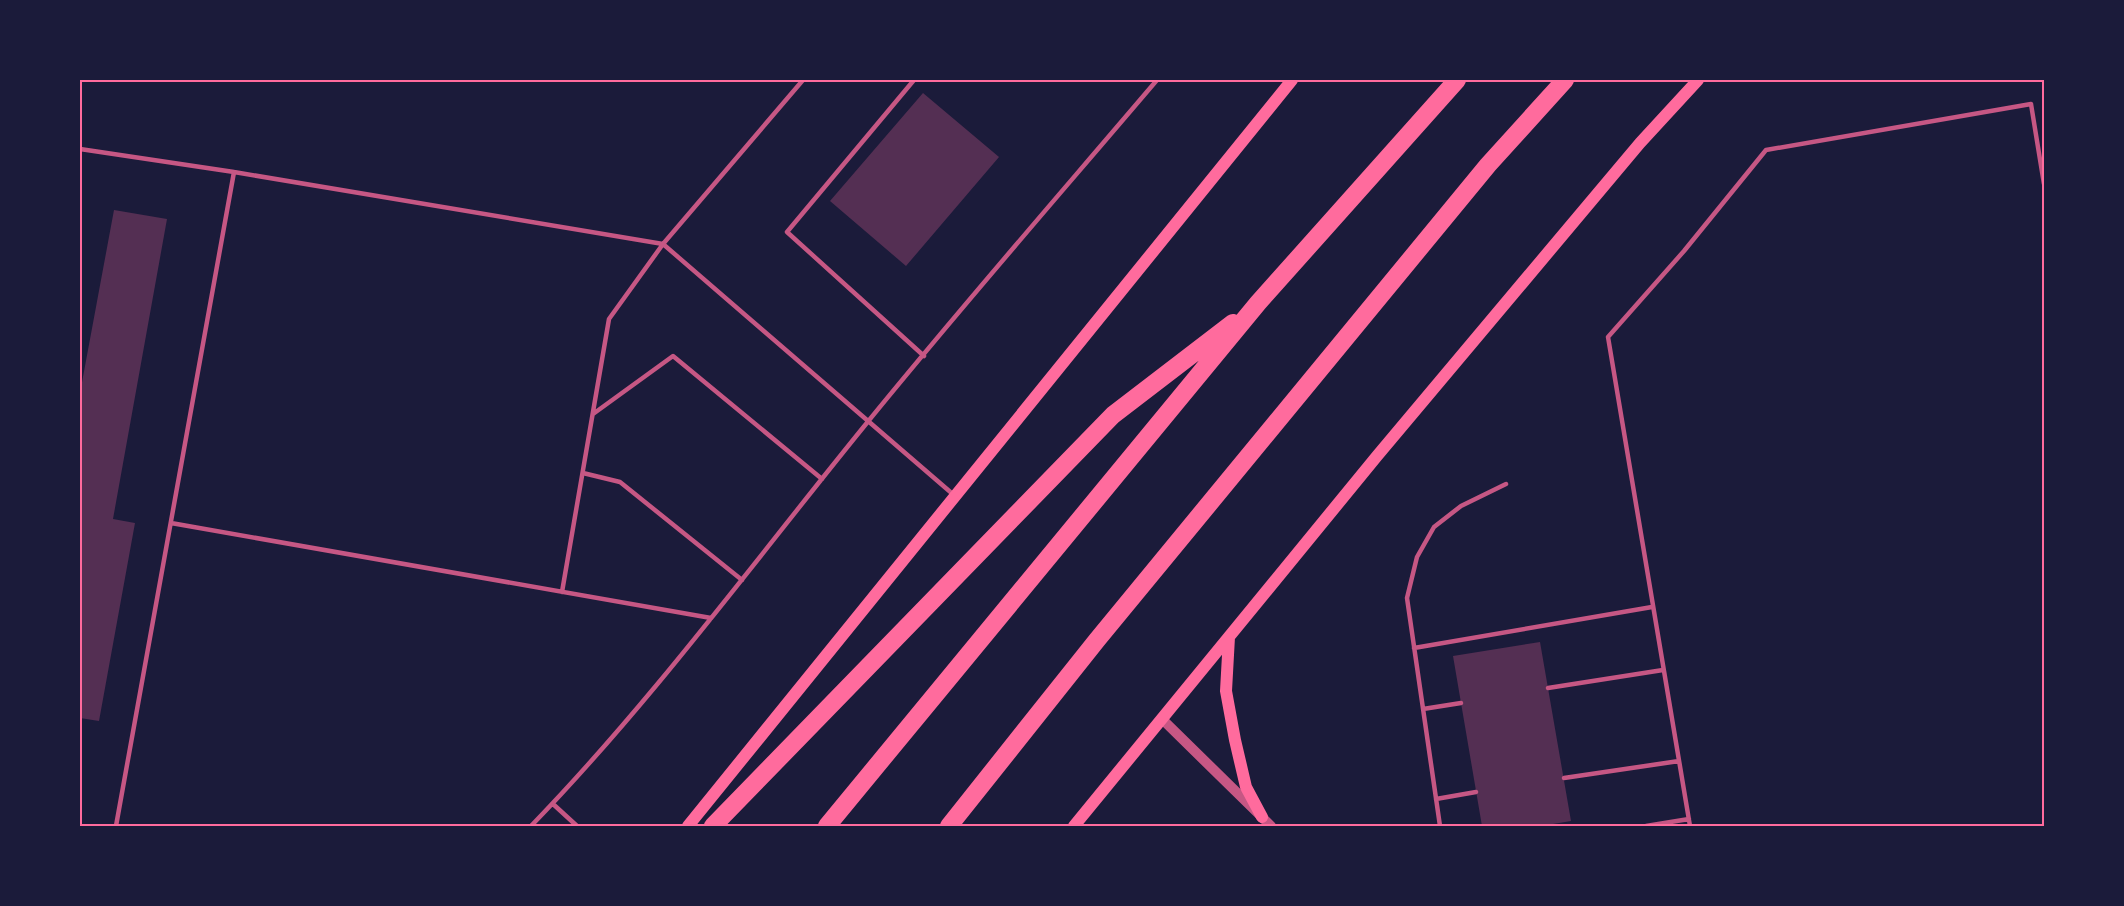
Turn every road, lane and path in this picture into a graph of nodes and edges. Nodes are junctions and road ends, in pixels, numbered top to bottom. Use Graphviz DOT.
graph roads {
  1 [pos="803,80"];
  2 [pos="914,80"];
  3 [pos="1157,80"];
  4 [pos="1292,80"];
  5 [pos="1456,80"];
  6 [pos="1566,80"];
  7 [pos="1698,80"];
  8 [pos="80,149"];
  9 [pos="234,172"];
  10 [pos="2044,184"];
  11 [pos="663,244"];
  12 [pos="1258,303"];
  13 [pos="924,356"];
  14 [pos="593,414"];
  15 [pos="868,422"];
  16 [pos="583,472"];
  17 [pos="822,479"];
  18 [pos="1506,484"];
  19 [pos="955,496"];
  20 [pos="171,523"];
  21 [pos="742,580"];
  22 [pos="562,592"];
  23 [pos="1652,607"];
  24 [pos="711,618"];
  25 [pos="1229,637"];
  26 [pos="1414,648"];
  27 [pos="1663,670"];
  28 [pos="1548,688"];
  29 [pos="1461,703"];
  30 [pos="1423,709"];
  31 [pos="1162,719"];
  32 [pos="1679,761"];
  33 [pos="1564,778"];
  34 [pos="1476,792"];
  35 [pos="1436,800"];
  36 [pos="553,804"];
  37 [pos="1262,817"];
  38 [pos="1689,819"];
  39 [pos="116,826"];
  40 [pos="531,826"];
  41 [pos="577,826"];
  42 [pos="687,826"];
  43 [pos="713,826"];
  44 [pos="826,826"];
  45 [pos="949,826"];
  46 [pos="1074,826"];
  47 [pos="1271,826"];
  48 [pos="1440,826"];
  49 [pos="1646,826"];
  50 [pos="1690,826"];
  1 -- 11 [label="lane"];
  2 -- 13 [label="lane"];
  3 -- 13 [label="lane"];
  4 -- 19 [label="main road"];
  5 -- 12 [label="highway"];
  6 -- 45 [label="highway"];
  7 -- 25 [label="main road"];
  8 -- 9 [label="lane"];
  9 -- 11 [label="lane"];
  9 -- 20 [label="lane"];
  10 -- 23 [label="lane"];
  11 -- 14 [label="lane"];
  11 -- 15 [label="lane"];
  12 -- 43 [label="highway"];
  12 -- 44 [label="highway"];
  13 -- 15 [label="lane"];
  14 -- 16 [label="lane"];
  14 -- 17 [label="lane"];
  15 -- 17 [label="lane"];
  15 -- 19 [label="lane"];
  16 -- 21 [label="lane"];
  16 -- 22 [label="lane"];
  17 -- 21 [label="lane"];
  18 -- 26 [label="lane"];
  19 -- 42 [label="main road"];
  20 -- 22 [label="lane"];
  20 -- 39 [label="lane"];
  21 -- 24 [label="lane"];
  22 -- 24 [label="lane"];
  23 -- 26 [label="lane"];
  23 -- 27 [label="lane"];
  24 -- 36 [label="lane"];
  25 -- 31 [label="main road"];
  25 -- 37 [label="main road"];
  26 -- 30 [label="lane"];
  27 -- 28 [label="lane"];
  27 -- 32 [label="lane"];
  29 -- 30 [label="lane"];
  30 -- 35 [label="lane"];
  31 -- 37 [label="street"];
  31 -- 46 [label="main road"];
  32 -- 33 [label="lane"];
  32 -- 38 [label="lane"];
  34 -- 35 [label="lane"];
  35 -- 48 [label="lane"];
  36 -- 40 [label="lane"];
  36 -- 41 [label="lane"];
  37 -- 47 [label="street"];
  38 -- 49 [label="lane"];
  38 -- 50 [label="lane"];
}
